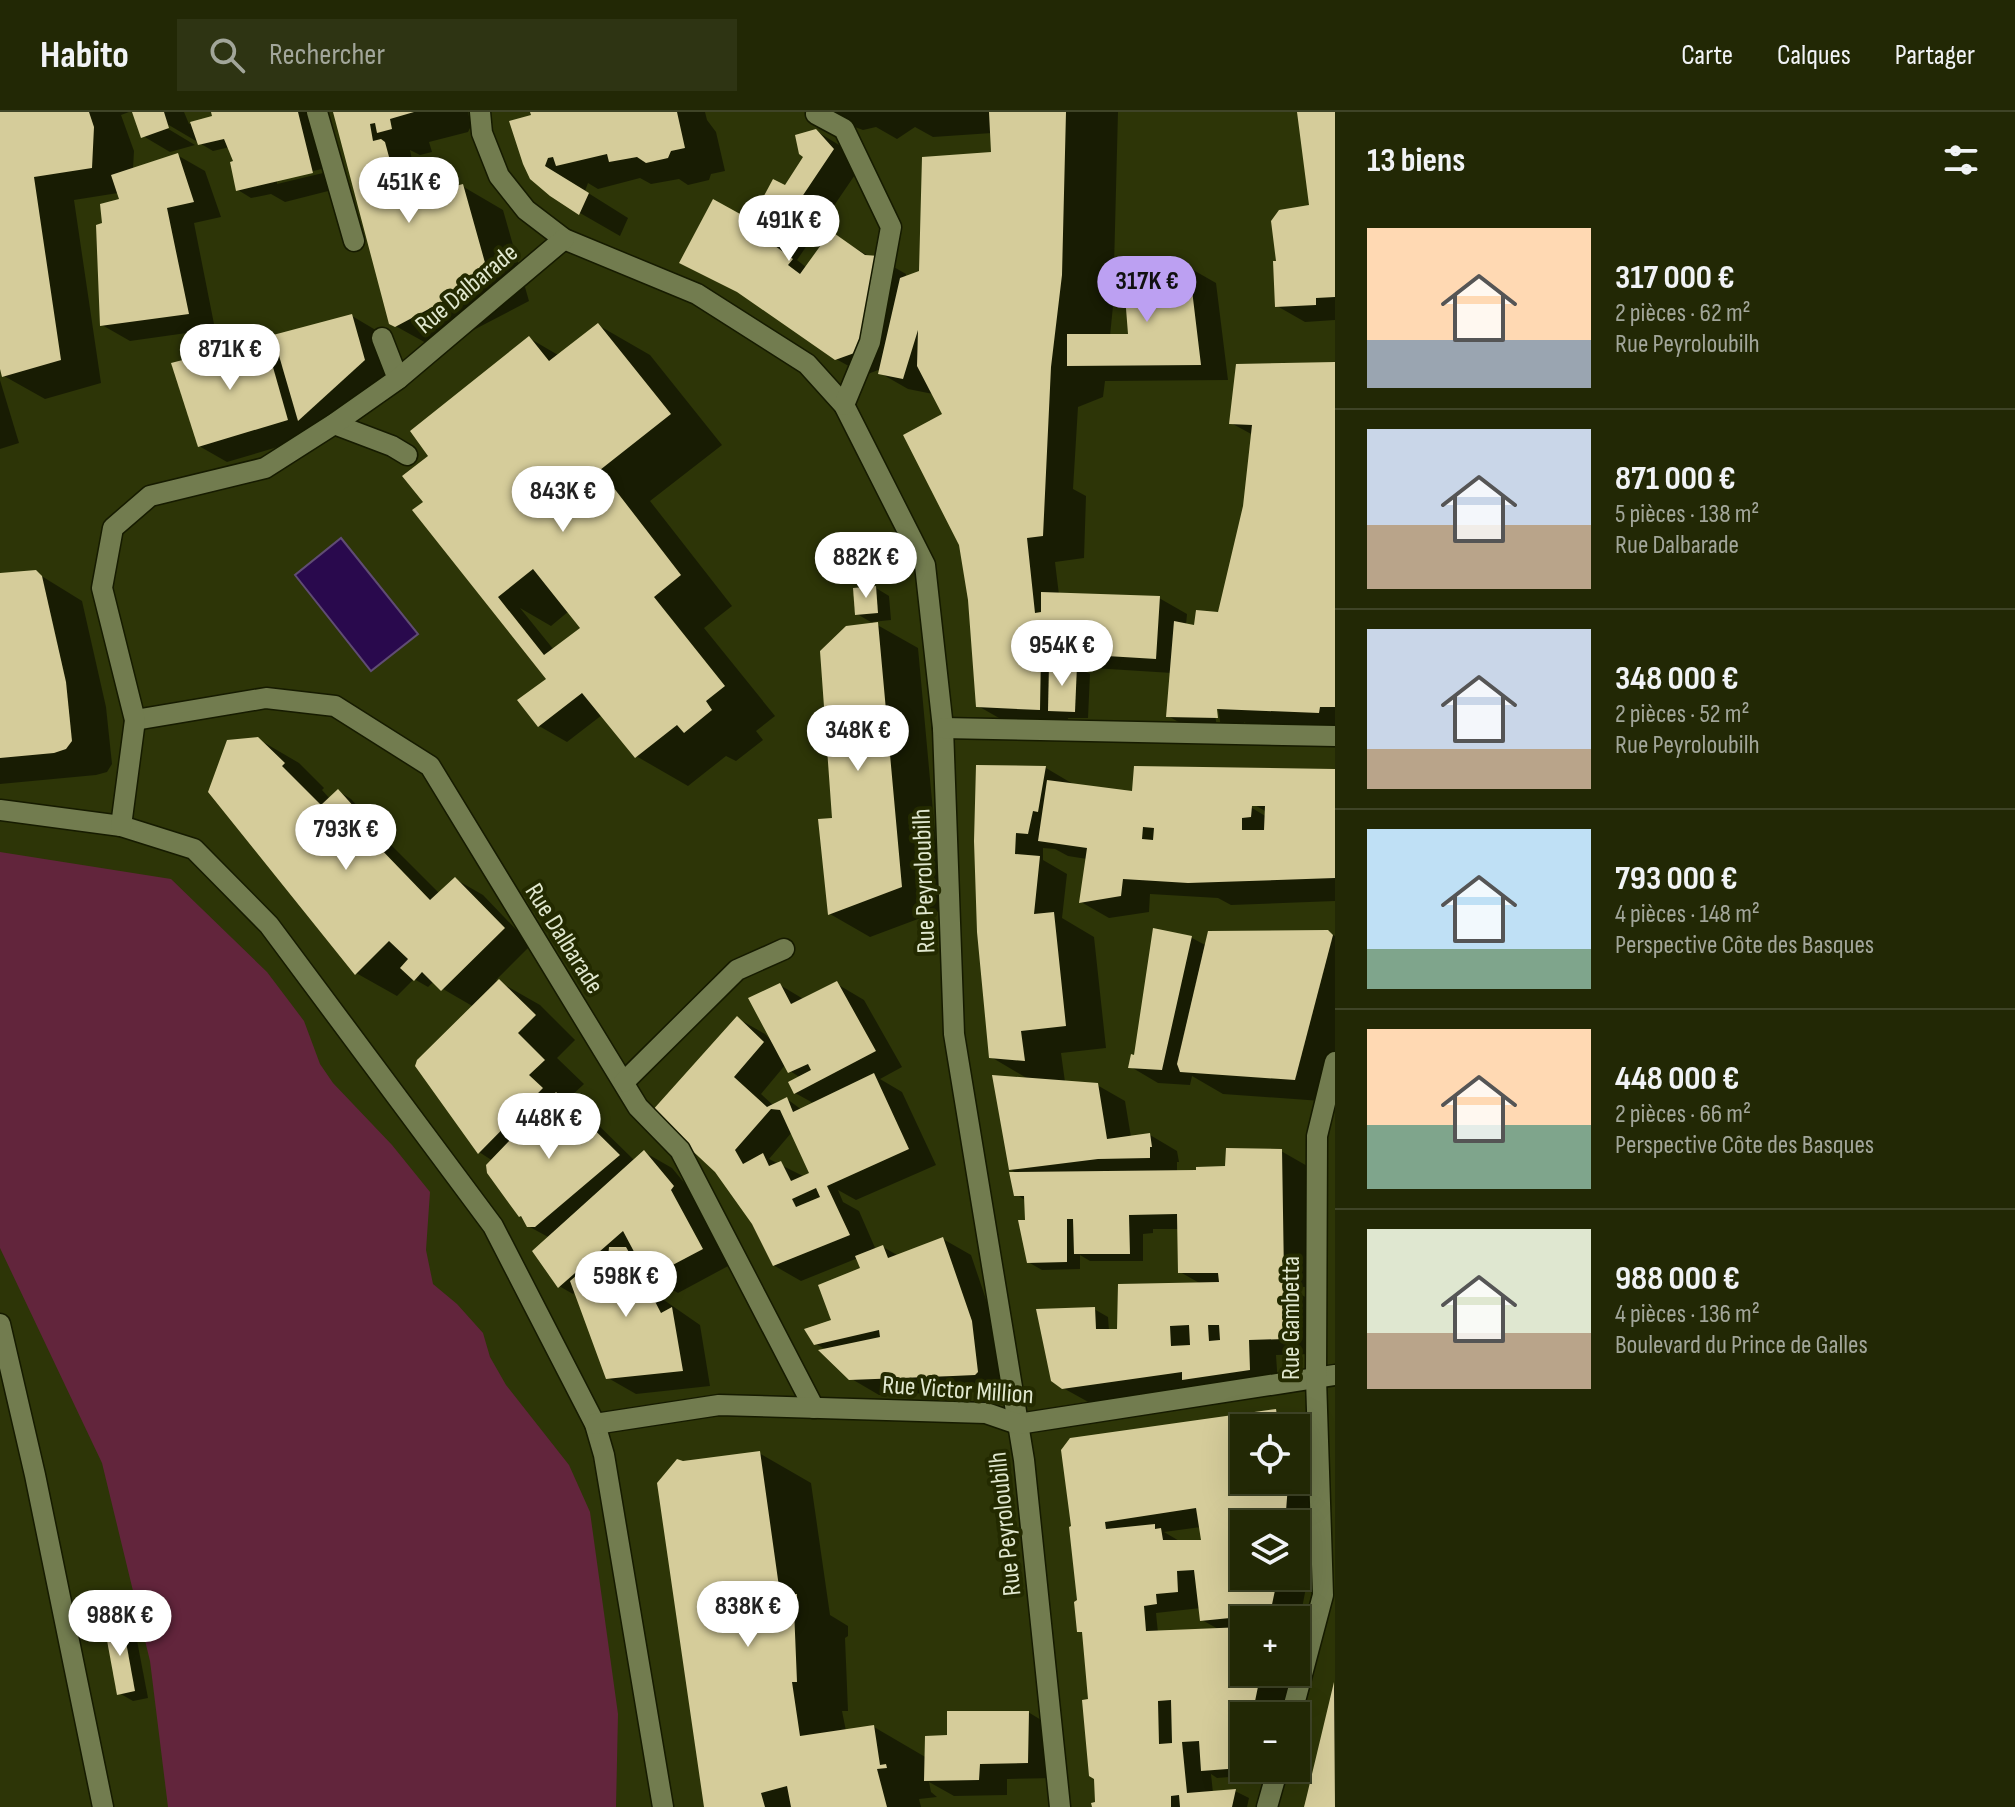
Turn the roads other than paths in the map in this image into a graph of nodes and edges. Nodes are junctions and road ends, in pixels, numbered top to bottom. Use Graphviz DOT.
graph roads {
  1 [pos="317,112"];
  2 [pos="480,112"];
  3 [pos="816,114"];
  4 [pos="564,239"];
  5 [pos="354,241"];
  6 [pos="382,338"];
  7 [pos="398,379"];
  8 [pos="844,405"];
  9 [pos="334,424"];
  10 [pos="407,455"];
  11 [pos="135,720"];
  12 [pos="943,728"];
  13 [pos="1335,736"];
  14 [pos="0,810"];
  15 [pos="121,826"];
  16 [pos="784,949"];
  17 [pos="1335,1062"];
  18 [pos="624,1082"];
  19 [pos="0,1324"];
  20 [pos="1325,1377"];
  21 [pos="814,1408"];
  22 [pos="595,1424"];
  23 [pos="1018,1424"];
  24 [pos="1295,1702"];
  25 [pos="1274,1782"];
  26 [pos="103,1807"];
  27 [pos="663,1807"];
  28 [pos="1060,1807"];
  29 [pos="1267,1807"];
  1 -- 5 [label="street"];
  2 -- 4 [label="street, Rue Peyroloubilh"];
  3 -- 8 [label="street"];
  4 -- 7 [label="street, Rue Dalbarade"];
  4 -- 8 [label="street, Rue Peyroloubilh"];
  6 -- 7 [label="street"];
  7 -- 9 [label="street, Rue Dalbarade"];
  8 -- 12 [label="street, Rue Peyroloubilh"];
  9 -- 10 [label="street"];
  9 -- 11 [label="street, Rue Dalbarade"];
  11 -- 15 [label="street, Rue Dalbarade"];
  11 -- 18 [label="street, Rue Dalbarade"];
  12 -- 13 [label="street"];
  12 -- 23 [label="street, Rue Peyroloubilh"];
  14 -- 15 [label="street"];
  15 -- 22 [label="street"];
  16 -- 18 [label="street"];
  17 -- 20 [label="street, Rue Gambetta"];
  18 -- 21 [label="street, Rue Dalbarade"];
  19 -- 26 [label="street"];
  20 -- 23 [label="street, Rue Victor Million"];
  20 -- 24 [label="street, Rue Gambetta"];
  21 -- 22 [label="street, Rue Victor Million"];
  21 -- 23 [label="street, Rue Victor Million"];
  22 -- 27 [label="street"];
  23 -- 28 [label="street, Rue Peyroloubilh"];
  25 -- 29 [label="street"];
}
